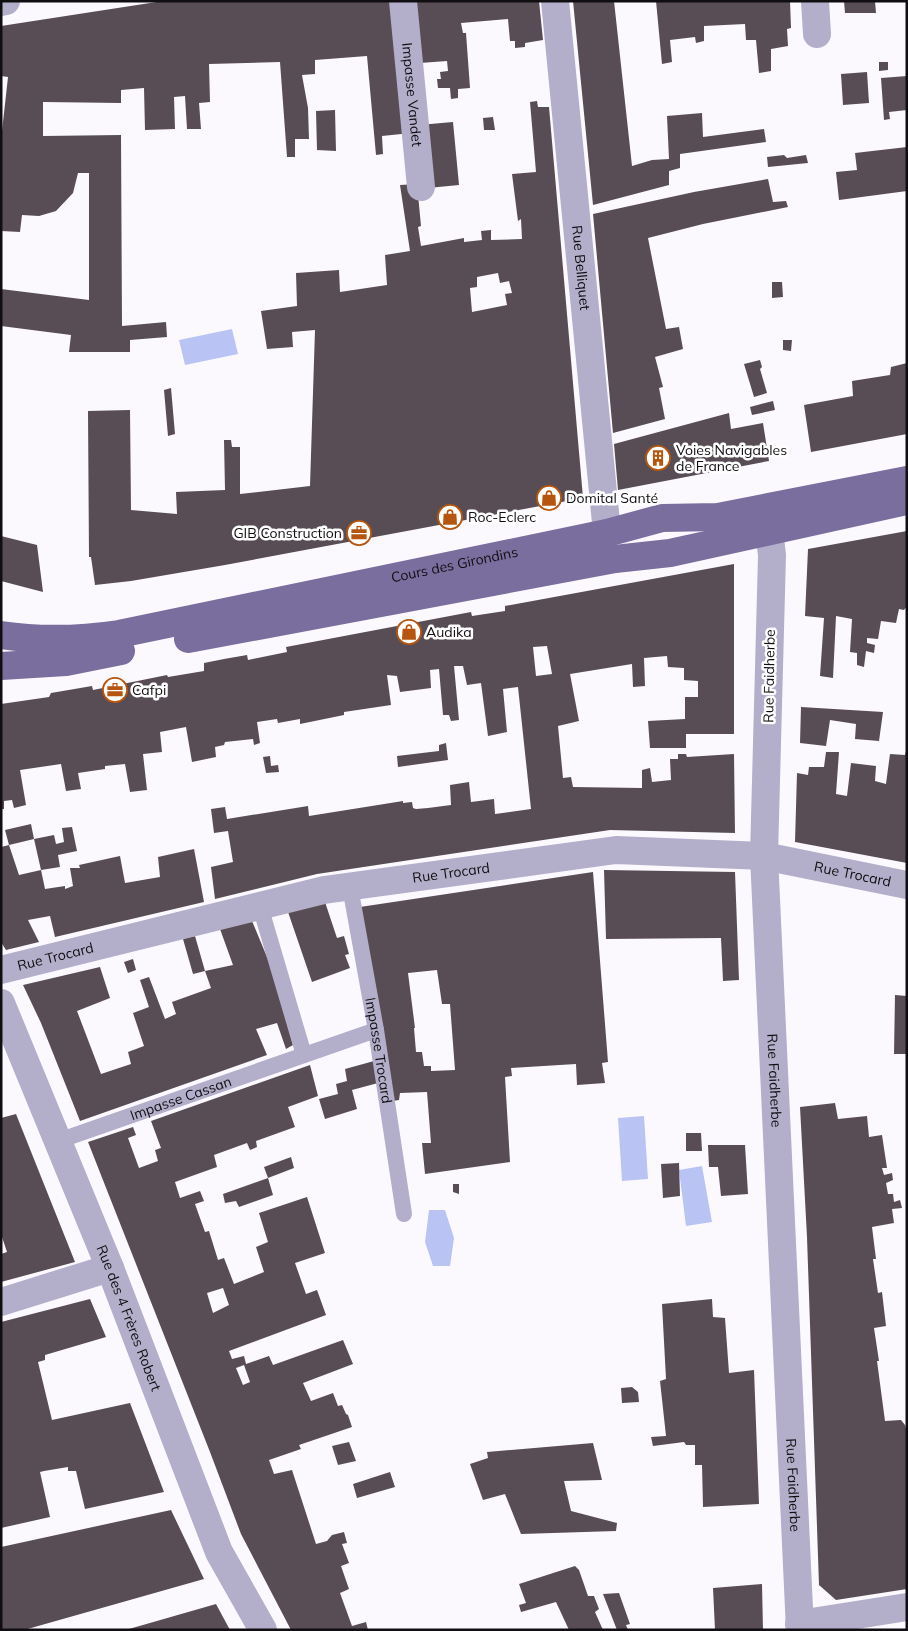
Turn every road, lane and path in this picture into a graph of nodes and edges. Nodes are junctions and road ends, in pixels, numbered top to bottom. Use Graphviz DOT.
graph roads {
  1 [pos="6,1"];
  2 [pos="403,1"];
  3 [pos="555,1"];
  4 [pos="815,1"];
  5 [pos="1,2"];
  6 [pos="817,34"];
  7 [pos="421,187"];
  8 [pos="907,480"];
  9 [pos="907,501"];
  10 [pos="769,531"];
  11 [pos="606,533"];
  12 [pos="1,635"];
  13 [pos="1,666"];
  14 [pos="764,856"];
  15 [pos="907,885"];
  16 [pos="350,887"];
  17 [pos="260,906"];
  18 [pos="1,970"];
  19 [pos="1,1003"];
  20 [pos="376,1030"];
  21 [pos="8,1038"];
  22 [pos="304,1055"];
  23 [pos="58,1142"];
  24 [pos="404,1214"];
  25 [pos="110,1268"];
  26 [pos="1,1302"];
  27 [pos="907,1607"];
  28 [pos="800,1627"];
  29 [pos="263,1630"];
  1 -- 5 [label="street"];
  2 -- 7 [label="street, Impasse Vandet"];
  3 -- 11 [label="street, Rue Belliquet"];
  4 -- 6 [label="street"];
  8 -- 11 [label="main road, Cours des Girondins"];
  9 -- 10 [label="main road, Cours des Girondins"];
  10 -- 13 [label="main road, Cours des Girondins"];
  10 -- 14 [label="street, Rue Faidherbe"];
  11 -- 12 [label="main road, Cours des Girondins"];
  14 -- 15 [label="street, Rue Trocard"];
  14 -- 16 [label="street, Rue Trocard"];
  14 -- 28 [label="street, Rue Faidherbe"];
  16 -- 17 [label="street, Rue Trocard"];
  16 -- 20 [label="lane, Impasse Trocard"];
  17 -- 18 [label="street, Rue Trocard"];
  17 -- 22 [label="lane"];
  19 -- 21 [label="street, Rue des 4 Frères Robert"];
  20 -- 22 [label="lane, Impasse Cassan"];
  20 -- 24 [label="lane, Impasse Trocard"];
  21 -- 23 [label="street, Rue des 4 Frères Robert"];
  22 -- 23 [label="lane, Impasse Cassan"];
  23 -- 25 [label="street, Rue des 4 Frères Robert"];
  25 -- 26 [label="street"];
  25 -- 29 [label="street, Rue des 4 Frères Robert"];
  27 -- 28 [label="street"];
}
